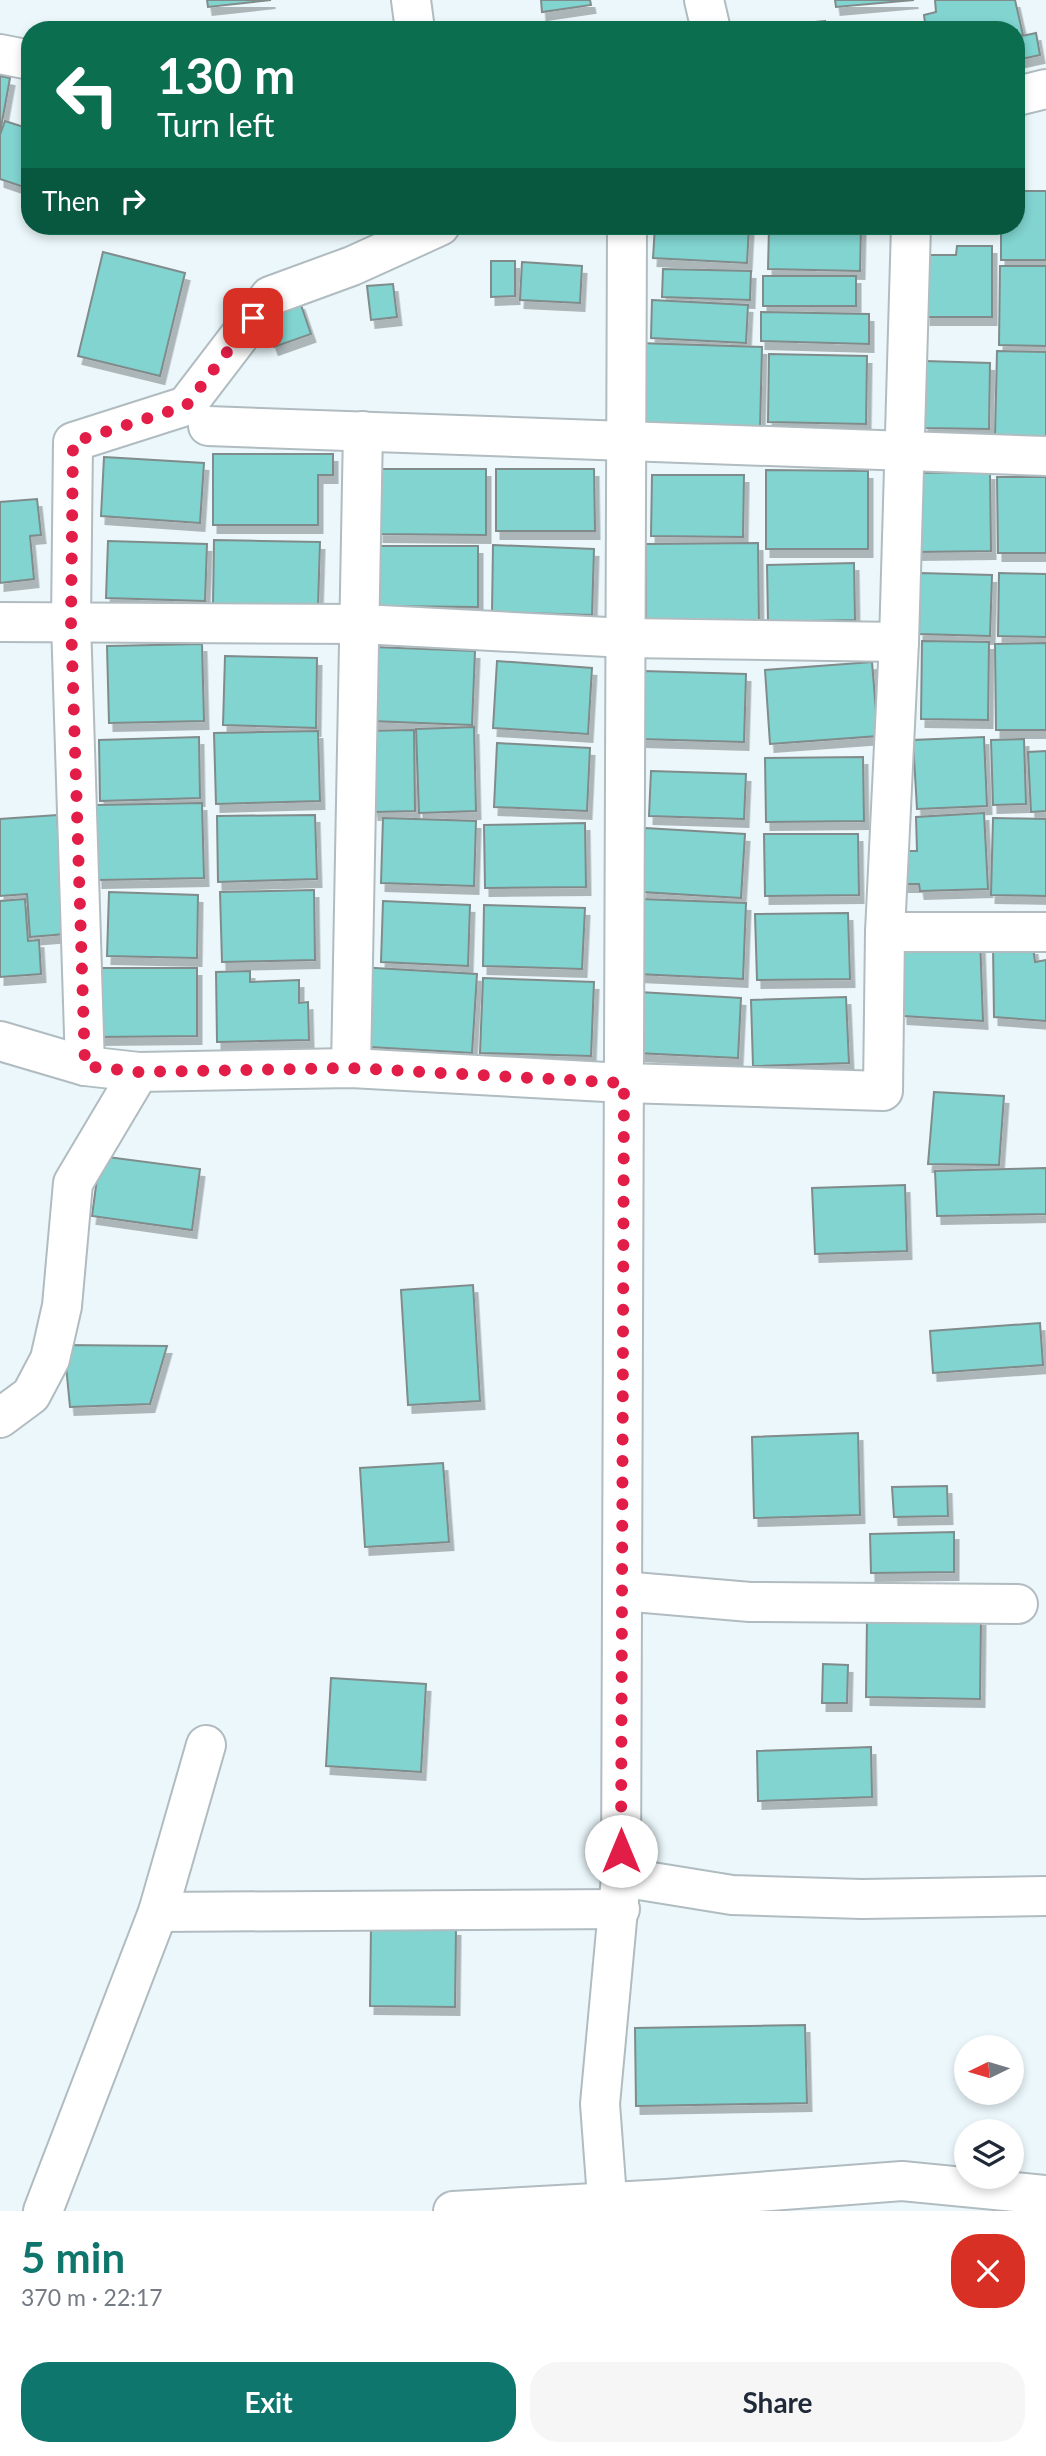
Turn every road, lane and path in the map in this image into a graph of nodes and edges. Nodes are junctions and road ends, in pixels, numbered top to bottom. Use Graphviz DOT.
graph roads {
  1 [pos="411,0"];
  2 [pos="704,0"];
  3 [pos="414,21"];
  4 [pos="709,21"];
  5 [pos="0,54"];
  6 [pos="21,58"];
  7 [pos="1046,89"];
  8 [pos="1025,94"];
  9 [pos="420,235"];
  10 [pos="627,235"];
  11 [pos="911,235"];
  12 [pos="208,426"];
  13 [pos="363,431"];
  14 [pos="626,439"];
  15 [pos="904,451"];
  16 [pos="1046,456"];
  17 [pos="0,622"];
  18 [pos="71,622"];
  19 [pos="360,624"];
  20 [pos="625,638"];
  21 [pos="899,642"];
  22 [pos="885,932"];
  23 [pos="1046,932"];
  24 [pos="0,1041"];
  25 [pos="85,1066"];
  26 [pos="351,1068"];
  27 [pos="139,1072"];
  28 [pos="624,1083"];
  29 [pos="0,1418"];
  30 [pos="622,1591"];
  31 [pos="1018,1604"];
  32 [pos="205,1745"];
  33 [pos="620,1893"];
  34 [pos="1046,1896"];
  35 [pos="158,1912"];
  36 [pos="1046,2195"];
  37 [pos="608,2207"];
  38 [pos="43,2211"];
  39 [pos="453,2211"];
  1 -- 3 [label="street"];
  2 -- 4 [label="street"];
  5 -- 6 [label="street"];
  7 -- 8 [label="street"];
  9 -- 18 [label="street"];
  10 -- 14 [label="street"];
  11 -- 15 [label="street"];
  12 -- 13 [label="street"];
  13 -- 14 [label="street"];
  13 -- 19 [label="street"];
  14 -- 15 [label="street"];
  14 -- 20 [label="street"];
  15 -- 16 [label="street"];
  15 -- 21 [label="street"];
  17 -- 18 [label="street"];
  18 -- 19 [label="street"];
  18 -- 25 [label="street"];
  19 -- 20 [label="street"];
  19 -- 26 [label="street"];
  20 -- 21 [label="street"];
  20 -- 28 [label="street"];
  21 -- 22 [label="street"];
  22 -- 23 [label="street"];
  22 -- 28 [label="street"];
  24 -- 25 [label="street"];
  25 -- 27 [label="street"];
  26 -- 27 [label="street"];
  26 -- 28 [label="street"];
  27 -- 29 [label="street"];
  28 -- 30 [label="street"];
  30 -- 31 [label="street"];
  30 -- 33 [label="street"];
  32 -- 35 [label="street"];
  33 -- 34 [label="street"];
  33 -- 35 [label="street"];
  33 -- 37 [label="street"];
  35 -- 38 [label="street"];
  36 -- 37 [label="street"];
  37 -- 39 [label="street"];
}
